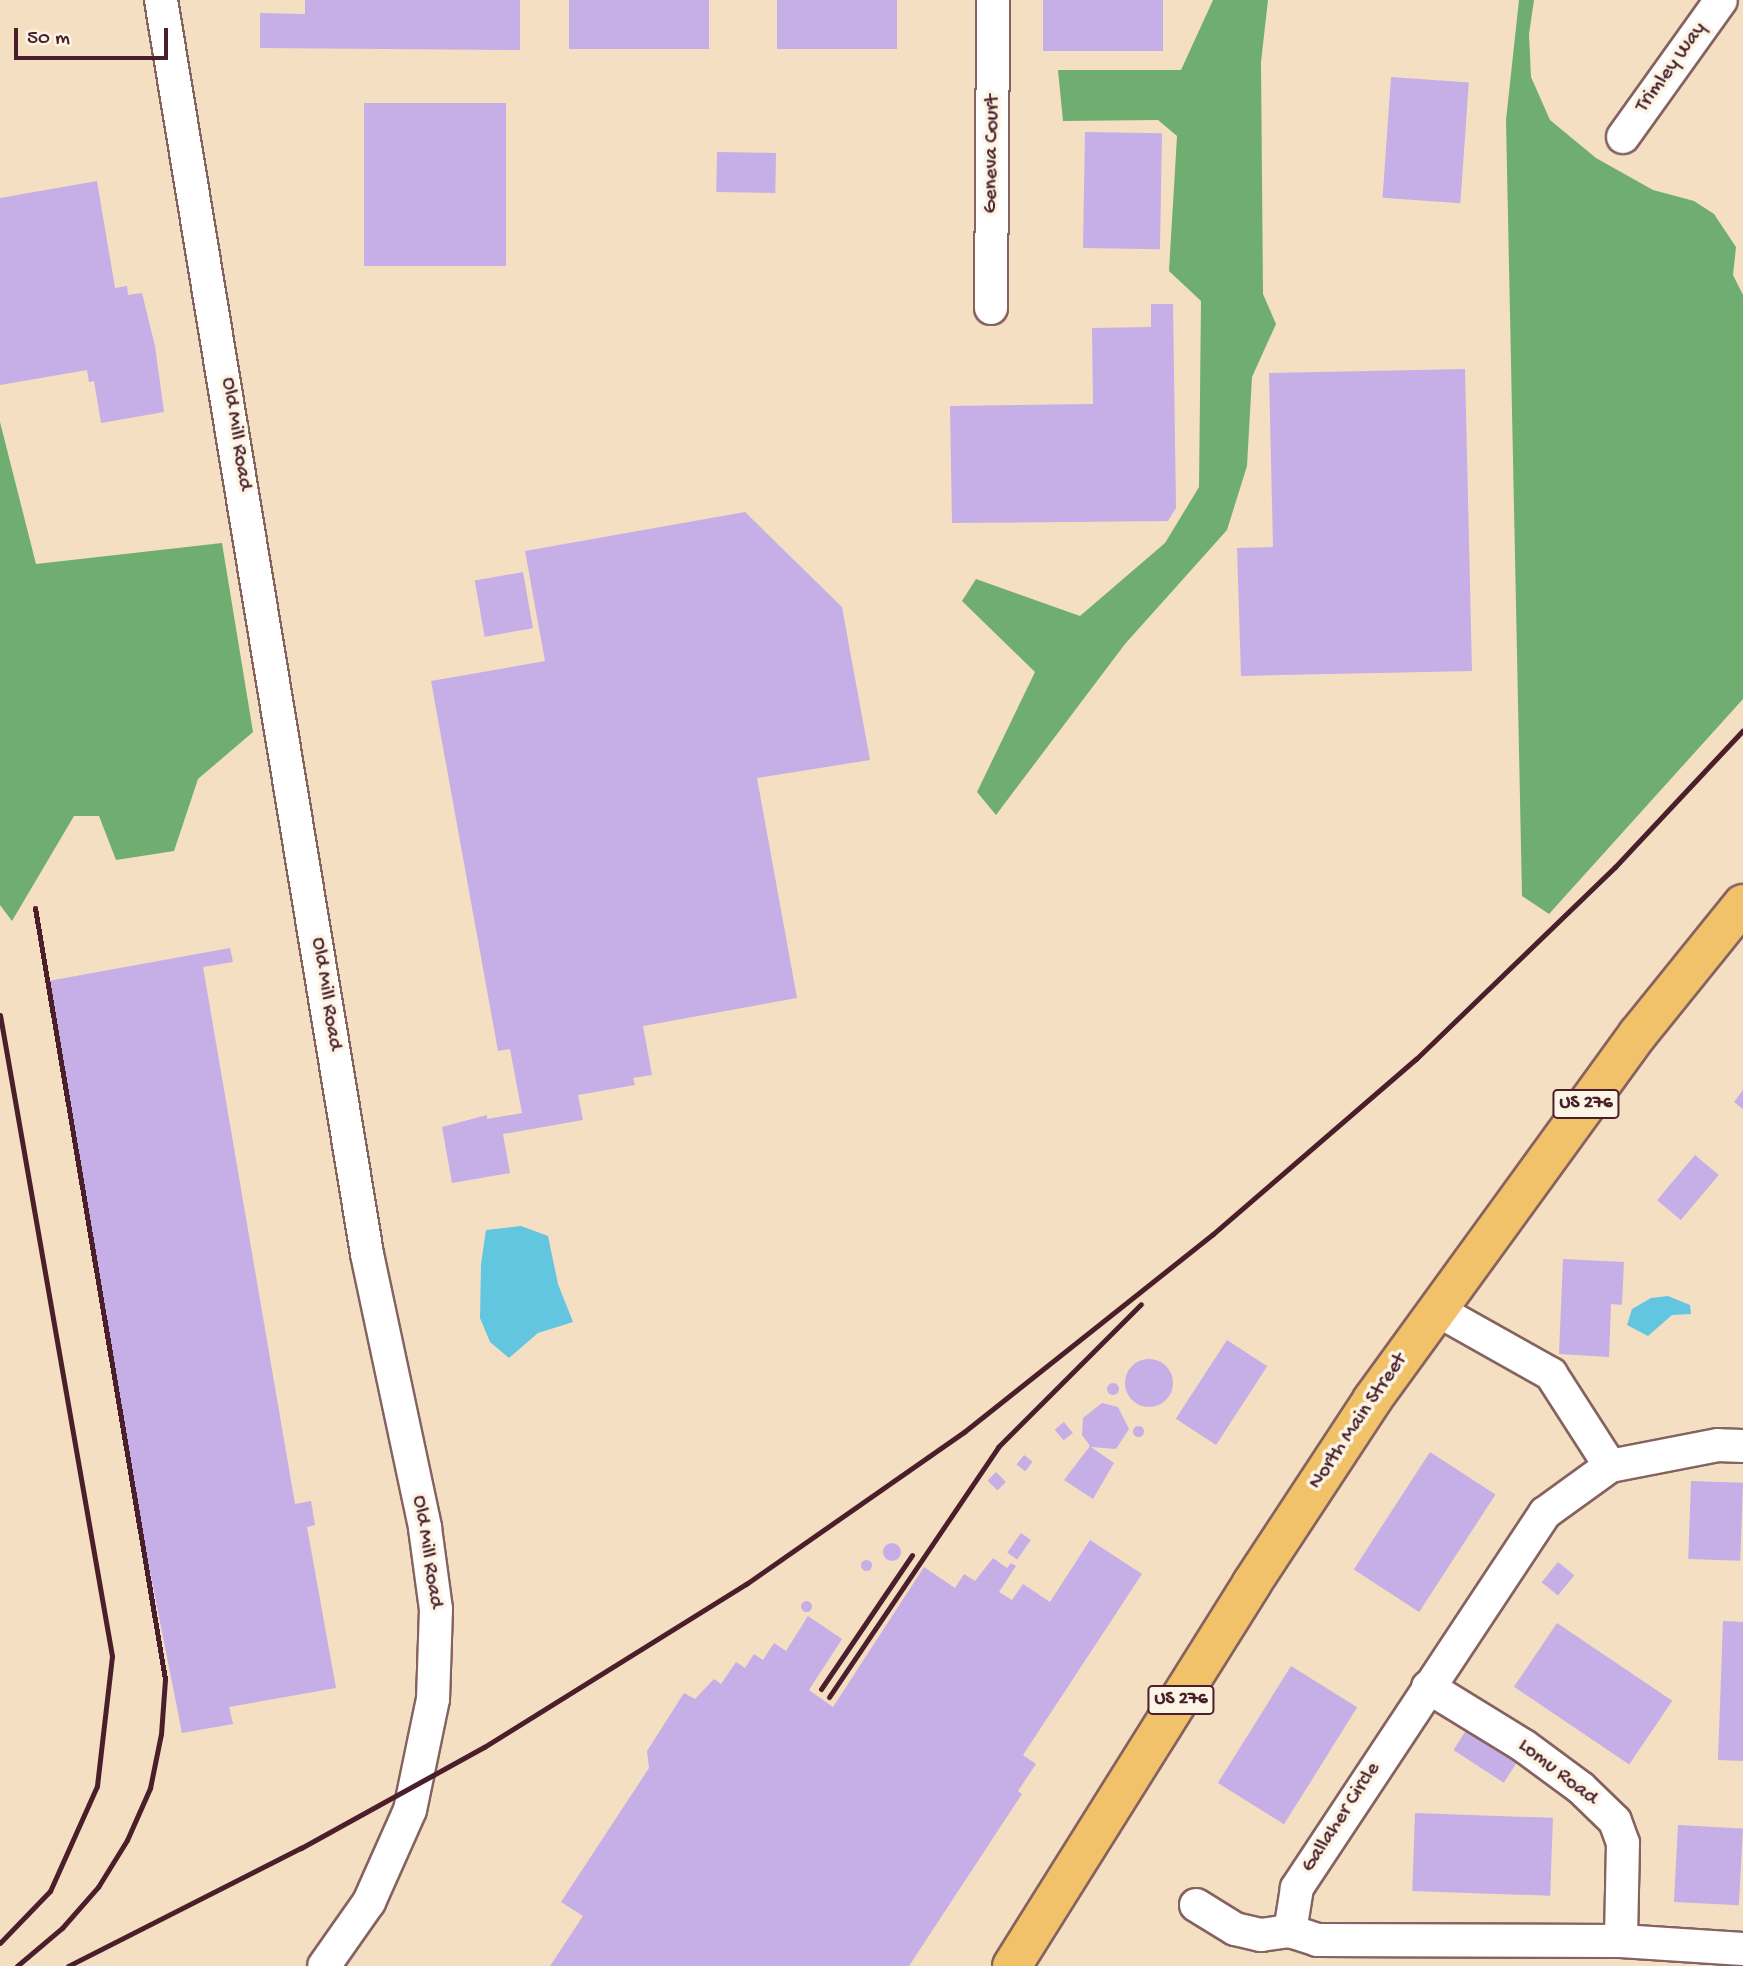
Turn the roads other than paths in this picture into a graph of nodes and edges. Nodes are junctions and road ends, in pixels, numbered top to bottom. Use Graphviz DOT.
graph roads {
  1 [pos="161,0"];
  2 [pos="993,0"];
  3 [pos="1721,0"];
  4 [pos="1623,137"];
  5 [pos="991,308"];
  6 [pos="1743,904"];
  7 [pos="1437,1310"];
  8 [pos="1743,1446"];
  9 [pos="1610,1466"];
  10 [pos="1428,1687"];
  11 [pos="1196,1905"];
  12 [pos="1290,1931"];
  13 [pos="1621,1941"];
  14 [pos="1743,1949"];
  15 [pos="324,1966"];
  16 [pos="1012,1966"];
  1 -- 15 [label="street, Old Mill Road"];
  2 -- 5 [label="street, Geneva Court"];
  3 -- 4 [label="street, Trimley Way"];
  6 -- 7 [label="main road, North Main Street / US 276"];
  7 -- 9 [label="street"];
  7 -- 16 [label="main road, North Main Street / US 276"];
  8 -- 9 [label="street, Gallaher Circle"];
  9 -- 10 [label="street, Gallaher Circle"];
  10 -- 12 [label="street, Gallaher Circle"];
  10 -- 13 [label="street, Lomu Road"];
  11 -- 12 [label="street"];
  12 -- 13 [label="street"];
  13 -- 14 [label="street"];
}
